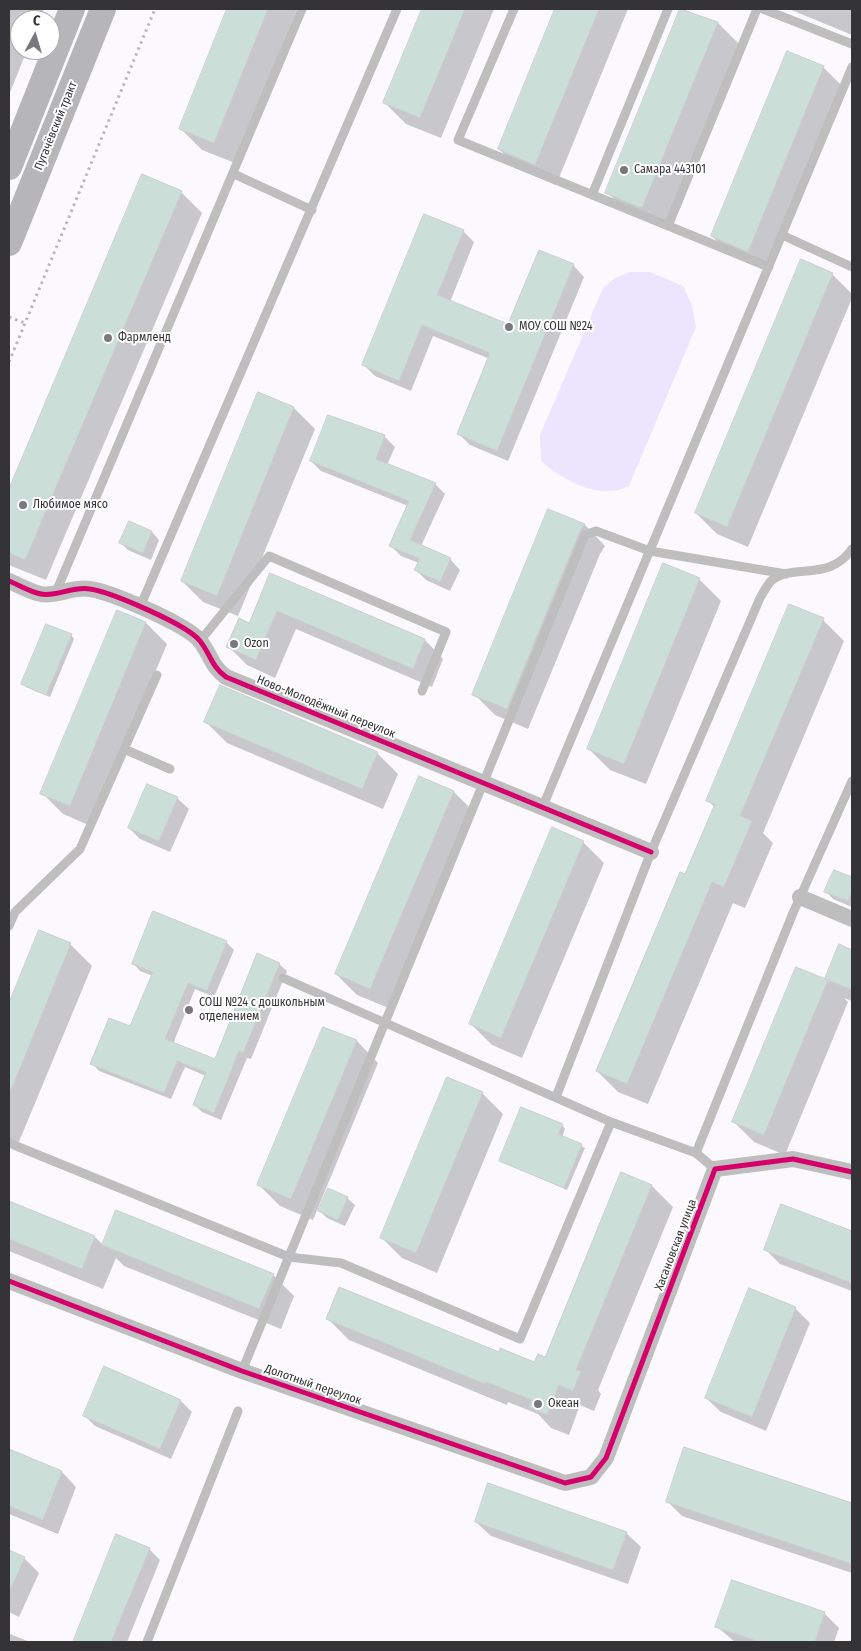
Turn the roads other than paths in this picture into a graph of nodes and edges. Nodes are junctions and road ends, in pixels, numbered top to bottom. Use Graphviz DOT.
graph roads {
  1 [pos="72,9"];
  2 [pos="103,9"];
  3 [pos="302,9"];
  4 [pos="397,9"];
  5 [pos="514,9"];
  6 [pos="668,9"];
  7 [pos="757,9"];
  8 [pos="763,9"];
  9 [pos="852,44"];
  10 [pos="852,67"];
  11 [pos="9,168"];
  12 [pos="234,174"];
  13 [pos="592,195"];
  14 [pos="312,210"];
  15 [pos="668,226"];
  16 [pos="782,235"];
  17 [pos="9,243"];
  18 [pos="769,266"];
  19 [pos="852,267"];
  20 [pos="852,549"];
  21 [pos="650,551"];
  22 [pos="786,574"];
  23 [pos="9,581"];
  24 [pos="56,592"];
  25 [pos="140,607"];
  26 [pos="200,641"];
  27 [pos="157,675"];
  28 [pos="422,691"];
  29 [pos="124,750"];
  30 [pos="170,769"];
  31 [pos="852,781"];
  32 [pos="482,782"];
  33 [pos="543,806"];
  34 [pos="651,852"];
  35 [pos="800,897"];
  36 [pos="852,919"];
  37 [pos="9,926"];
  38 [pos="283,978"];
  39 [pos="384,1022"];
  40 [pos="556,1097"];
  41 [pos="611,1122"];
  42 [pos="9,1143"];
  43 [pos="696,1153"];
  44 [pos="715,1169"];
  45 [pos="852,1172"];
  46 [pos="289,1257"];
  47 [pos="9,1282"];
  48 [pos="242,1371"];
  49 [pos="238,1411"];
  50 [pos="606,1458"];
  51 [pos="147,1642"];
  1 -- 11 [label="main road"];
  2 -- 17 [label="main road, Пугачёвский тракт"];
  3 -- 12 [label="lane"];
  4 -- 14 [label="lane"];
  5 -- 13 [label="lane"];
  6 -- 13 [label="lane"];
  7 -- 15 [label="lane"];
  8 -- 9 [label="lane"];
  10 -- 16 [label="lane"];
  12 -- 14 [label="lane"];
  12 -- 24 [label="lane"];
  13 -- 15 [label="lane"];
  14 -- 25 [label="lane"];
  15 -- 18 [label="lane"];
  16 -- 18 [label="lane"];
  16 -- 19 [label="lane"];
  18 -- 21 [label="lane"];
  20 -- 22 [label="lane"];
  21 -- 22 [label="lane"];
  21 -- 32 [label="lane"];
  21 -- 33 [label="lane"];
  22 -- 34 [label="lane"];
  23 -- 24 [label="street, Ново-Молодёжный переулок"];
  24 -- 25 [label="street, Ново-Молодёжный переулок"];
  25 -- 26 [label="street, Ново-Молодёжный переулок"];
  26 -- 28 [label="lane"];
  26 -- 32 [label="street, Ново-Молодёжный переулок"];
  27 -- 29 [label="lane"];
  29 -- 30 [label="lane"];
  29 -- 37 [label="lane"];
  31 -- 35 [label="lane"];
  32 -- 33 [label="street, Ново-Молодёжный переулок"];
  32 -- 39 [label="lane"];
  33 -- 34 [label="street, Ново-Молодёжный переулок"];
  34 -- 40 [label="lane"];
  35 -- 36 [label="street"];
  35 -- 43 [label="lane"];
  38 -- 39 [label="lane"];
  39 -- 40 [label="lane"];
  39 -- 46 [label="lane"];
  40 -- 41 [label="lane"];
  41 -- 43 [label="lane"];
  41 -- 46 [label="lane"];
  42 -- 46 [label="lane"];
  43 -- 44 [label="lane"];
  44 -- 45 [label="street"];
  44 -- 50 [label="street, Хасановская улица"];
  46 -- 48 [label="lane"];
  47 -- 48 [label="street, Долотный переулок"];
  48 -- 50 [label="street, Долотный переулок"];
  49 -- 51 [label="lane"];
}
